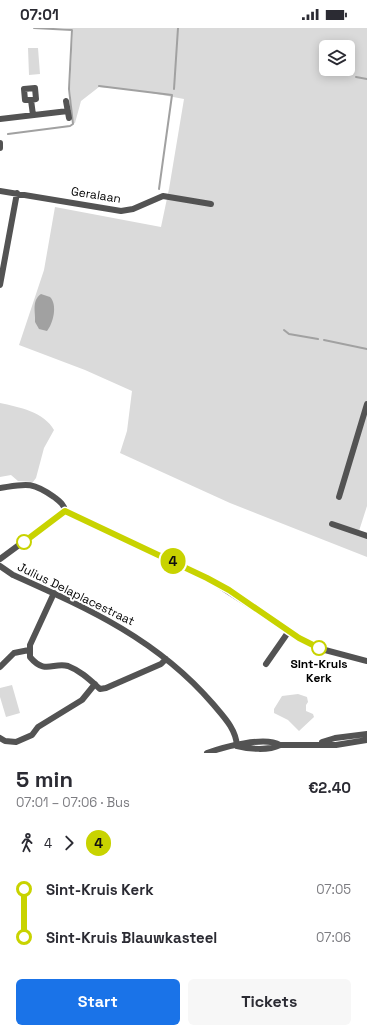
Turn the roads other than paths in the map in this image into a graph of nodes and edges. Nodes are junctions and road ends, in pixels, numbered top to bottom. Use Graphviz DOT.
graph roads {
  1 [pos="31,100"];
  2 [pos="66,101"];
  3 [pos="68,110"];
  4 [pos="33,115"];
  5 [pos="69,118"];
  6 [pos="0,119"];
  7 [pos="0,143"];
  8 [pos="0,148"];
  9 [pos="0,191"];
  10 [pos="17,193"];
  11 [pos="211,204"];
  12 [pos="2,263"];
  13 [pos="0,285"];
  14 [pos="367,404"];
  15 [pos="0,488"];
  16 [pos="339,497"];
  17 [pos="65,511"];
  18 [pos="332,524"];
  19 [pos="367,536"];
  20 [pos="0,559"];
  21 [pos="0,566"];
  22 [pos="54,593"];
  23 [pos="289,631"];
  24 [pos="30,650"];
  25 [pos="166,658"];
  26 [pos="367,661"];
  27 [pos="266,664"];
  28 [pos="0,667"];
  29 [pos="95,684"];
  30 [pos="367,734"];
  31 [pos="0,738"];
  32 [pos="367,740"];
  33 [pos="317,743"];
  34 [pos="237,746"];
  35 [pos="218,752"];
  36 [pos="207,753"];
  1 -- 4 [label="street"];
  2 -- 3 [label="street"];
  3 -- 4 [label="street"];
  3 -- 5 [label="street"];
  4 -- 6 [label="street"];
  7 -- 8 [label="street"];
  9 -- 10 [label="street, Geralaan"];
  10 -- 11 [label="street, Geralaan"];
  10 -- 12 [label="street"];
  12 -- 13 [label="street"];
  14 -- 16 [label="street"];
  15 -- 17 [label="street"];
  17 -- 20 [label="street"];
  17 -- 23 [label="street"];
  18 -- 19 [label="street"];
  21 -- 22 [label="street, Julius Delaplacestraat"];
  22 -- 24 [label="street"];
  22 -- 25 [label="street, Julius Delaplacestraat"];
  23 -- 26 [label="street"];
  23 -- 27 [label="street"];
  24 -- 28 [label="street"];
  24 -- 29 [label="street"];
  25 -- 29 [label="street"];
  25 -- 34 [label="street, Julius Delaplacestraat"];
  29 -- 31 [label="street"];
  30 -- 33 [label="street"];
  32 -- 33 [label="street"];
  33 -- 34 [label="street"];
  34 -- 35 [label="street"];
  35 -- 36 [label="street"];
}
